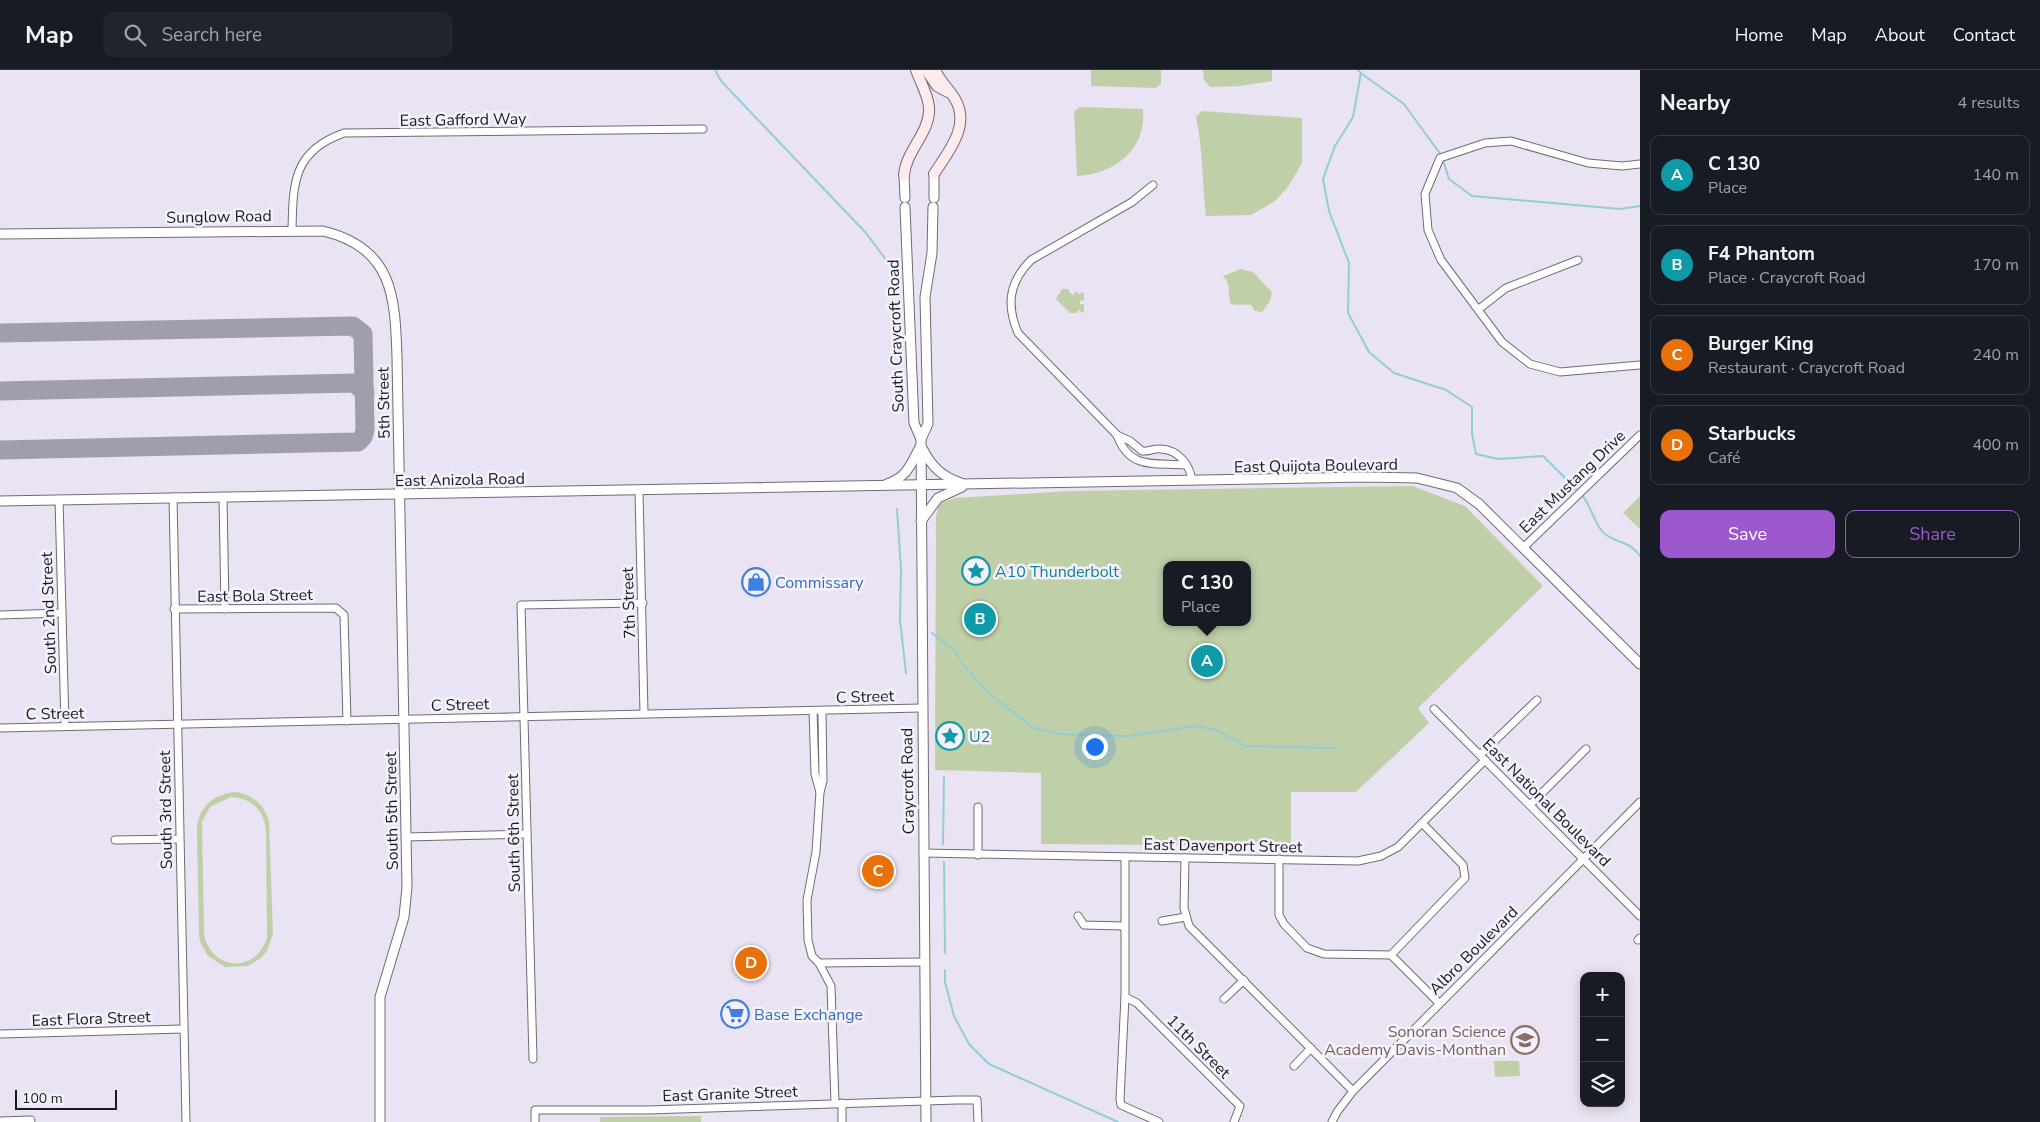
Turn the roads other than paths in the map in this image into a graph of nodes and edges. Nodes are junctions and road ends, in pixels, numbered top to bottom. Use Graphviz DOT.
graph roads {
  1 [pos="916,70"];
  2 [pos="926,70"];
  3 [pos="935,70"];
  4 [pos="952,93"];
  5 [pos="703,130"];
  6 [pos="1640,164"];
  7 [pos="934,174"];
  8 [pos="904,175"];
  9 [pos="1153,185"];
  10 [pos="934,198"];
  11 [pos="933,208"];
  12 [pos="292,230"];
  13 [pos="0,234"];
  14 [pos="1578,260"];
  15 [pos="1479,308"];
  16 [pos="396,311"];
  17 [pos="1640,365"];
  18 [pos="1117,435"];
  19 [pos="1640,436"];
  20 [pos="921,442"];
  21 [pos="1186,465"];
  22 [pos="1192,481"];
  23 [pos="966,485"];
  24 [pos="921,486"];
  25 [pos="880,487"];
  26 [pos="639,491"];
  27 [pos="399,495"];
  28 [pos="173,497"];
  29 [pos="223,497"];
  30 [pos="59,500"];
  31 [pos="0,501"];
  32 [pos="921,521"];
  33 [pos="1524,547"];
  34 [pos="642,603"];
  35 [pos="174,609"];
  36 [pos="225,609"];
  37 [pos="62,613"];
  38 [pos="0,615"];
  39 [pos="1640,664"];
  40 [pos="1537,700"];
  41 [pos="921,708"];
  42 [pos="1434,709"];
  43 [pos="813,711"];
  44 [pos="822,711"];
  45 [pos="644,713"];
  46 [pos="525,716"];
  47 [pos="404,719"];
  48 [pos="347,721"];
  49 [pos="177,724"];
  50 [pos="65,726"];
  51 [pos="0,728"];
  52 [pos="1586,749"];
  53 [pos="1483,758"];
  54 [pos="820,792"];
  55 [pos="1640,802"];
  56 [pos="1531,804"];
  57 [pos="978,807"];
  58 [pos="1422,823"];
  59 [pos="526,834"];
  60 [pos="406,837"];
  61 [pos="179,839"];
  62 [pos="116,840"];
  63 [pos="923,853"];
  64 [pos="978,856"];
  65 [pos="1125,857"];
  66 [pos="1185,858"];
  67 [pos="1584,858"];
  68 [pos="1279,859"];
  69 [pos="1639,913"];
  70 [pos="1078,916"];
  71 [pos="1186,917"];
  72 [pos="1162,921"];
  73 [pos="1124,926"];
  74 [pos="1391,955"];
  75 [pos="924,962"];
  76 [pos="819,963"];
  77 [pos="1244,980"];
  78 [pos="1125,997"];
  79 [pos="1224,999"];
  80 [pos="1439,1003"];
  81 [pos="183,1029"];
  82 [pos="0,1034"];
  83 [pos="1312,1048"];
  84 [pos="532,1059"];
  85 [pos="1294,1066"];
  86 [pos="1353,1091"];
  87 [pos="926,1101"];
  88 [pos="838,1103"];
  89 [pos="31,1120"];
  90 [pos="0,1121"];
  91 [pos="186,1122"];
  92 [pos="380,1122"];
  93 [pos="535,1122"];
  94 [pos="842,1122"];
  95 [pos="926,1122"];
  96 [pos="978,1122"];
  97 [pos="1159,1122"];
  98 [pos="1234,1122"];
  99 [pos="1332,1122"];
  1 -- 8 [label="main road, South Craycroft Road"];
  2 -- 4 [label="main road"];
  3 -- 4 [label="main road"];
  4 -- 7 [label="main road"];
  5 -- 12 [label="street, East Gafford Way"];
  6 -- 15 [label="street"];
  7 -- 10 [label="street"];
  8 -- 20 [label="street, South Craycroft Road"];
  9 -- 18 [label="street"];
  11 -- 20 [label="street, South Craycroft Road"];
  12 -- 13 [label="street, Sunglow Road"];
  12 -- 16 [label="street, Sunglow Road"];
  14 -- 15 [label="street"];
  15 -- 17 [label="street"];
  16 -- 27 [label="street, 5th Street"];
  18 -- 21 [label="street"];
  18 -- 21 [label="street"];
  19 -- 33 [label="street, East Mustang Drive"];
  20 -- 23 [label="street"];
  20 -- 24 [label="street, Craycroft Road"];
  20 -- 25 [label="street"];
  21 -- 22 [label="street"];
  22 -- 23 [label="street, East Quijota Boulevard"];
  22 -- 33 [label="street, East Quijota Boulevard"];
  23 -- 24 [label="street, East Quijota Boulevard"];
  23 -- 32 [label="street"];
  24 -- 25 [label="street, East Anizola Road"];
  24 -- 32 [label="street, Craycroft Road"];
  25 -- 26 [label="street, East Anizola Road"];
  26 -- 27 [label="street, East Anizola Road"];
  26 -- 34 [label="street, 7th Street"];
  27 -- 29 [label="street, East Anizola Road"];
  27 -- 47 [label="street, South 5th Street"];
  28 -- 29 [label="street, East Anizola Road"];
  28 -- 30 [label="street, East Anizola Road"];
  28 -- 35 [label="street, South 3rd Street"];
  29 -- 36 [label="street"];
  30 -- 31 [label="street, East Anizola Road"];
  30 -- 37 [label="street, South 2nd Street"];
  32 -- 41 [label="street, Craycroft Road"];
  33 -- 39 [label="street, East Quijota Boulevard"];
  34 -- 45 [label="street, 7th Street"];
  34 -- 46 [label="street, South 6th Street"];
  35 -- 36 [label="street, East Bola Street"];
  35 -- 49 [label="street, South 3rd Street"];
  36 -- 48 [label="street, East Bola Street"];
  37 -- 38 [label="street"];
  37 -- 50 [label="street, South 2nd Street"];
  40 -- 53 [label="street, East Davenport Street"];
  41 -- 44 [label="street, C Street"];
  41 -- 63 [label="street, Craycroft Road"];
  42 -- 53 [label="street, East National Boulevard"];
  43 -- 44 [label="street, C Street"];
  43 -- 45 [label="street, C Street"];
  43 -- 54 [label="street"];
  44 -- 54 [label="street"];
  45 -- 46 [label="street, C Street"];
  46 -- 47 [label="street, C Street"];
  46 -- 59 [label="street, South 6th Street"];
  47 -- 48 [label="street, C Street"];
  47 -- 60 [label="street, South 5th Street"];
  48 -- 49 [label="street, C Street"];
  49 -- 50 [label="street, C Street"];
  49 -- 61 [label="street, South 3rd Street"];
  50 -- 51 [label="street, C Street"];
  52 -- 56 [label="street"];
  53 -- 56 [label="street, East National Boulevard"];
  53 -- 58 [label="street, East Davenport Street"];
  54 -- 76 [label="street"];
  55 -- 67 [label="street, Albro Boulevard"];
  56 -- 67 [label="street, East National Boulevard"];
  57 -- 64 [label="street"];
  58 -- 68 [label="street, East Davenport Street"];
  58 -- 74 [label="street"];
  59 -- 60 [label="street"];
  59 -- 84 [label="street, South 6th Street"];
  60 -- 92 [label="street, South 5th Street"];
  61 -- 62 [label="street"];
  61 -- 81 [label="street, South 3rd Street"];
  63 -- 64 [label="street, East Davenport Street"];
  63 -- 75 [label="street, Craycroft Road"];
  64 -- 65 [label="street, East Davenport Street"];
  65 -- 66 [label="street, East Davenport Street"];
  65 -- 73 [label="street"];
  66 -- 68 [label="street, East Davenport Street"];
  66 -- 71 [label="street"];
  67 -- 69 [label="street, East National Boulevard"];
  67 -- 80 [label="street, Albro Boulevard"];
  68 -- 74 [label="street"];
  70 -- 73 [label="street"];
  71 -- 72 [label="street"];
  71 -- 77 [label="street"];
  73 -- 78 [label="street"];
  74 -- 80 [label="street"];
  75 -- 76 [label="street"];
  75 -- 87 [label="street, Craycroft Road"];
  76 -- 88 [label="street"];
  77 -- 79 [label="street"];
  77 -- 83 [label="street"];
  78 -- 97 [label="street"];
  78 -- 98 [label="street, 11th Street"];
  80 -- 86 [label="street, Albro Boulevard"];
  81 -- 82 [label="street, East Flora Street"];
  81 -- 91 [label="street, South 3rd Street"];
  83 -- 85 [label="street"];
  83 -- 86 [label="street"];
  86 -- 99 [label="street, Albro Boulevard"];
  87 -- 88 [label="street, East Granite Street"];
  87 -- 95 [label="street, Craycroft Road"];
  87 -- 96 [label="street, East Granite Street"];
  88 -- 93 [label="street, East Granite Street"];
  88 -- 94 [label="street"];
  89 -- 90 [label="street"];
}
